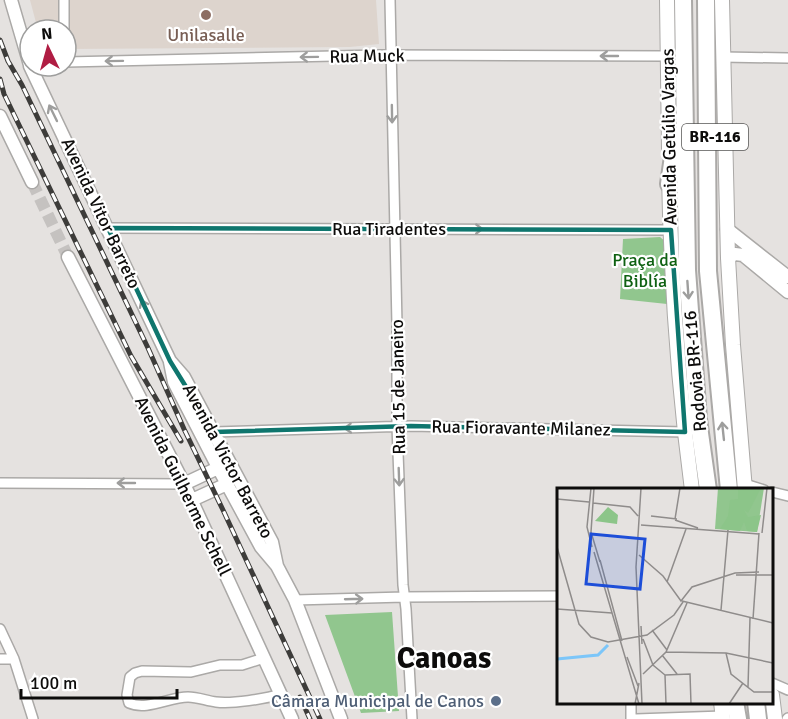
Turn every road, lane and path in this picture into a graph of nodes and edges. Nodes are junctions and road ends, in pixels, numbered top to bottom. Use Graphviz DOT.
graph roads {
  1 [pos="11,0"];
  2 [pos="64,0"];
  3 [pos="390,0"];
  4 [pos="667,0"];
  5 [pos="683,0"];
  6 [pos="706,0"];
  7 [pos="717,0"];
  8 [pos="722,0"];
  9 [pos="64,18"];
  10 [pos="18,24"];
  11 [pos="392,56"];
  12 [pos="668,56"];
  13 [pos="722,57"];
  14 [pos="788,58"];
  15 [pos="78,62"];
  16 [pos="37,78"];
  17 [pos="683,84"];
  18 [pos="0,116"];
  19 [pos="32,182"];
  20 [pos="669,184"];
  21 [pos="108,228"];
  22 [pos="395,229"];
  23 [pos="727,229"];
  24 [pos="671,230"];
  25 [pos="68,256"];
  26 [pos="728,258"];
  27 [pos="708,271"];
  28 [pos="788,277"];
  29 [pos="788,292"];
  30 [pos="170,361"];
  31 [pos="398,426"];
  32 [pos="214,432"];
  33 [pos="684,432"];
  34 [pos="218,468"];
  35 [pos="0,483"];
  36 [pos="184,484"];
  37 [pos="227,484"];
  38 [pos="692,488"];
  39 [pos="708,488"];
  40 [pos="740,488"];
  41 [pos="773,492"];
  42 [pos="788,496"];
  43 [pos="192,500"];
  44 [pos="277,566"];
  45 [pos="557,596"];
  46 [pos="404,597"];
  47 [pos="295,600"];
  48 [pos="0,629"];
  49 [pos="264,658"];
  50 [pos="0,659"];
  51 [pos="14,659"];
  52 [pos="773,685"];
  53 [pos="788,690"];
  54 [pos="280,694"];
  55 [pos="756,704"];
  56 [pos="773,704"];
  57 [pos="726,714"];
  58 [pos="33,719"];
  59 [pos="292,719"];
  60 [pos="341,719"];
  61 [pos="412,719"];
  62 [pos="636,719"];
  63 [pos="758,719"];
  64 [pos="775,719"];
  1 -- 10 [label="main road, Avenida Vitor Barreto"];
  2 -- 9 [label="street"];
  3 -- 11 [label="street, Rua 15 de Janeiro"];
  4 -- 12 [label="main road, Avenida Getúlio Vargas"];
  5 -- 17 [label="highway, Rodovia BR-116 / BR-116"];
  6 -- 27 [label="highway, Rodovia BR-116 / BR-116"];
  7 -- 27 [label="highway, BR-116"];
  8 -- 13 [label="main road"];
  12 -- 11 [label="street, Rua Muck, one-way"];
  11 -- 15 [label="street, Rua Muck, one-way"];
  11 -- 22 [label="street, Rua 15 de Janeiro, one-way"];
  12 -- 20 [label="main road, Avenida Getúlio Vargas"];
  13 -- 14 [label="street"];
  13 -- 23 [label="main road"];
  21 -- 16 [label="main road, Avenida Vitor Barreto, one-way"];
  17 -- 20 [label="highway, BR-116"];
  17 -- 39 [label="highway, Rodovia BR-116 / BR-116, one-way"];
  18 -- 19 [label="main road"];
  20 -- 24 [label="main road, Avenida Getúlio Vargas"];
  21 -- 22 [label="street, Rua Tiradentes"];
  30 -- 21 [label="main road, Avenida Vitor Barreto, one-way"];
  22 -- 24 [label="street, Rua Tiradentes, one-way"];
  22 -- 31 [label="street, Rua 15 de Janeiro"];
  23 -- 26 [label="main road"];
  23 -- 28 [label="main road"];
  24 -- 33 [label="main road, Avenida Getúlio Vargas"];
  25 -- 36 [label="main road, Avenida Guilherme Schell"];
  26 -- 29 [label="main road"];
  26 -- 40 [label="main road"];
  40 -- 27 [label="highway, Rodovia BR-116 / BR-116, one-way"];
  30 -- 32 [label="main road, Avenida Victor Barreto"];
  30 -- 34 [label="main road"];
  31 -- 32 [label="street, Rua Fioravante Milanez, one-way"];
  31 -- 33 [label="street, Rua Fioravante Milanez"];
  31 -- 46 [label="street, Rua 15 de Janeiro, one-way"];
  32 -- 44 [label="main road, Avenida Victor Barreto"];
  33 -- 38 [label="main road, Avenida Getúlio Vargas"];
  34 -- 36 [label="main road"];
  34 -- 37 [label="main road"];
  36 -- 35 [label="street, one-way"];
  36 -- 43 [label="main road, Avenida Guilherme Schell"];
  37 -- 43 [label="main road"];
  37 -- 44 [label="main road"];
  41 -- 42 [label="street"];
  43 -- 49 [label="main road, Avenida Guilherme Schell"];
  44 -- 47 [label="main road"];
  45 -- 46 [label="street"];
  47 -- 46 [label="street, one-way"];
  46 -- 61 [label="street, Rua 15 de Janeiro"];
  47 -- 60 [label="main road"];
  48 -- 51 [label="street"];
  49 -- 54 [label="main road, Avenida Guilherme Schell"];
  49 -- 54 [label="street"];
  50 -- 51 [label="street"];
  51 -- 58 [label="street"];
  52 -- 53 [label="street"];
  54 -- 59 [label="main road, Avenida Guilherme Schell"];
  55 -- 63 [label="highway"];
  56 -- 64 [label="main road"];
  57 -- 62 [label="street"];
}
